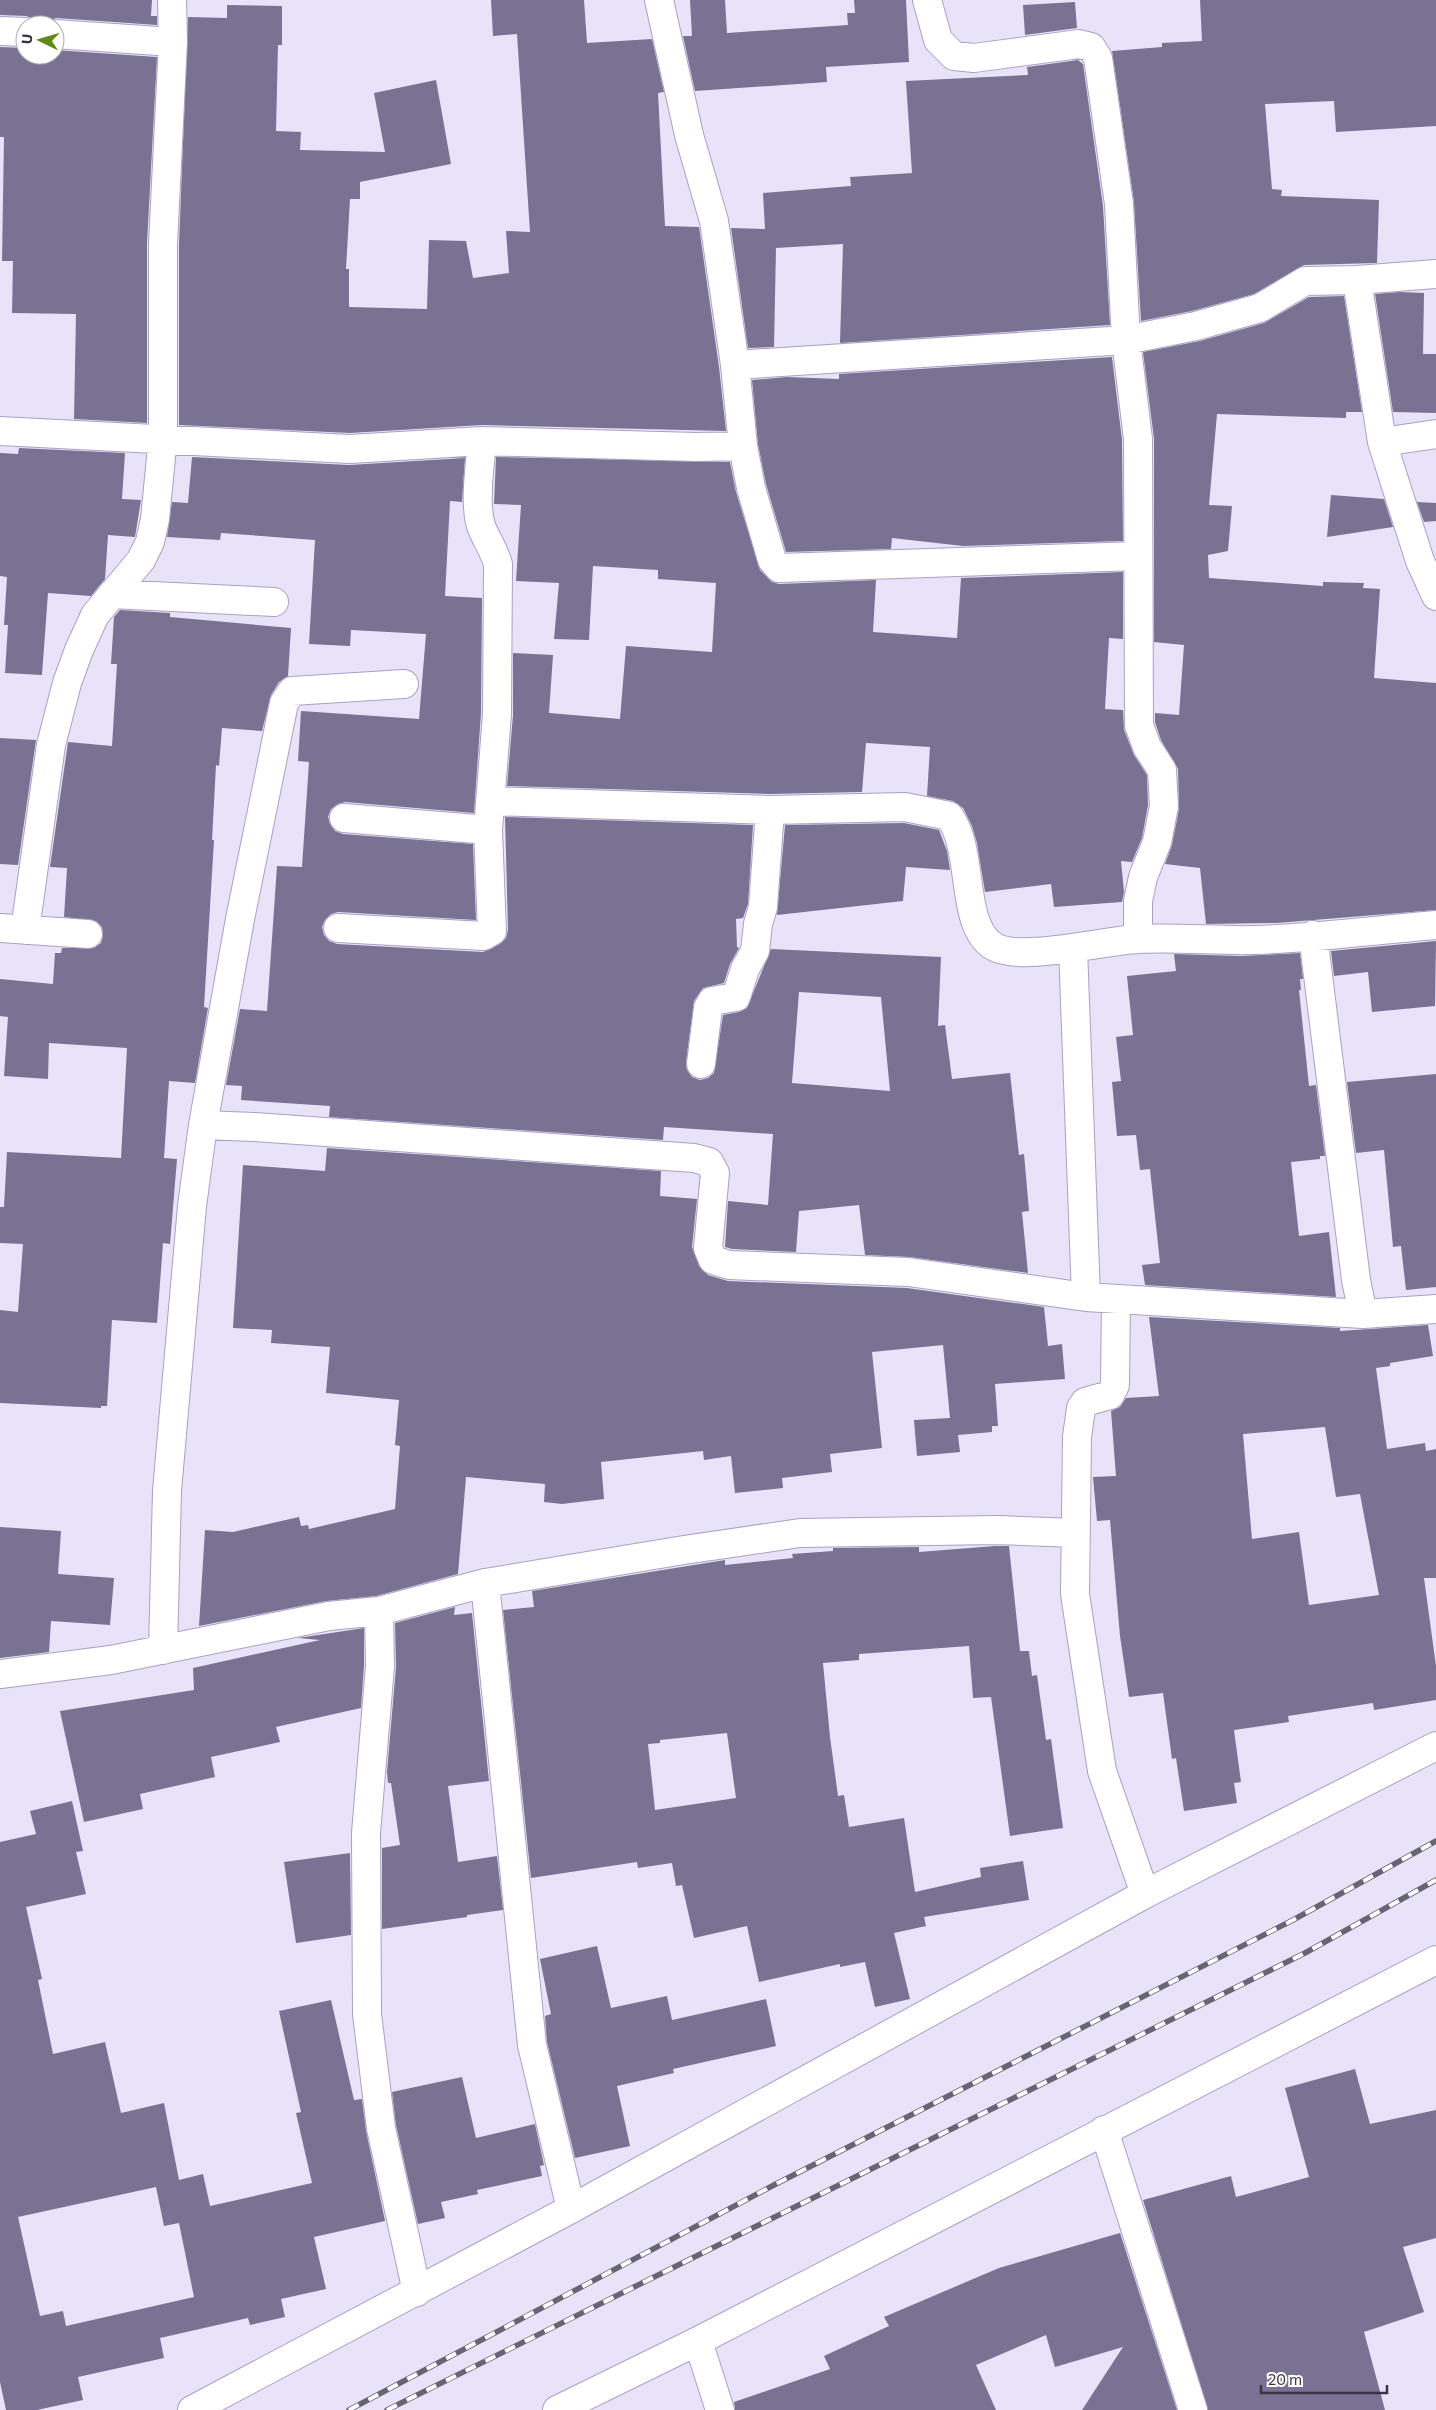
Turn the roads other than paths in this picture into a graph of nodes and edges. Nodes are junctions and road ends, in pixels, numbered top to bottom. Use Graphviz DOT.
graph roads {
  1 [pos="172,0"];
  2 [pos="660,0"];
  3 [pos="927,0"];
  4 [pos="0,30"];
  5 [pos="15,31"];
  6 [pos="65,35"];
  7 [pos="173,42"];
  8 [pos="1436,274"];
  9 [pos="1357,280"];
  10 [pos="1126,340"];
  11 [pos="735,366"];
  12 [pos="0,430"];
  13 [pos="1436,434"];
  14 [pos="162,437"];
  15 [pos="482,441"];
  16 [pos="1382,442"];
  17 [pos="744,446"];
  18 [pos="1138,556"];
  19 [pos="112,594"];
  20 [pos="1436,596"];
  21 [pos="274,602"];
  22 [pos="404,684"];
  23 [pos="490,800"];
  24 [pos="770,810"];
  25 [pos="344,818"];
  26 [pos="488,830"];
  27 [pos="1436,925"];
  28 [pos="338,928"];
  29 [pos="12,929"];
  30 [pos="88,934"];
  31 [pos="1313,935"];
  32 [pos="1138,939"];
  33 [pos="1073,948"];
  34 [pos="701,1064"];
  35 [pos="202,1125"];
  36 [pos="1086,1297"];
  37 [pos="1116,1298"];
  38 [pos="1436,1309"];
  39 [pos="1364,1314"];
  40 [pos="1075,1533"];
  41 [pos="485,1583"];
  42 [pos="380,1611"];
  43 [pos="163,1650"];
  44 [pos="0,1674"];
  45 [pos="1436,1746"];
  46 [pos="1145,1894"];
  47 [pos="1436,1960"];
  48 [pos="1104,2130"];
  49 [pos="571,2210"];
  50 [pos="416,2292"];
  51 [pos="698,2340"];
  52 [pos="192,2410"];
  53 [pos="557,2410"];
  54 [pos="720,2410"];
  55 [pos="1193,2410"];
  1 -- 7 [label="street"];
  2 -- 11 [label="street"];
  3 -- 10 [label="street"];
  4 -- 5 [label="street"];
  6 -- 7 [label="street"];
  7 -- 14 [label="street"];
  8 -- 9 [label="street"];
  9 -- 10 [label="street"];
  9 -- 16 [label="street"];
  10 -- 11 [label="street"];
  10 -- 18 [label="street"];
  11 -- 17 [label="street"];
  12 -- 14 [label="street"];
  13 -- 16 [label="street"];
  14 -- 15 [label="street"];
  14 -- 19 [label="street"];
  15 -- 17 [label="street"];
  15 -- 23 [label="street"];
  16 -- 20 [label="street"];
  17 -- 18 [label="street"];
  18 -- 32 [label="street"];
  19 -- 21 [label="street"];
  19 -- 29 [label="street"];
  22 -- 35 [label="street"];
  23 -- 24 [label="street"];
  23 -- 26 [label="street"];
  24 -- 33 [label="street"];
  24 -- 34 [label="street"];
  25 -- 26 [label="street"];
  26 -- 28 [label="street"];
  27 -- 31 [label="street"];
  29 -- 30 [label="street"];
  31 -- 32 [label="street"];
  31 -- 39 [label="street"];
  32 -- 33 [label="street"];
  33 -- 36 [label="street"];
  35 -- 36 [label="street"];
  35 -- 43 [label="street"];
  36 -- 37 [label="street"];
  37 -- 39 [label="street"];
  37 -- 40 [label="street"];
  38 -- 39 [label="street"];
  40 -- 41 [label="street"];
  40 -- 46 [label="street"];
  41 -- 42 [label="street"];
  41 -- 49 [label="street"];
  42 -- 43 [label="street"];
  42 -- 50 [label="street"];
  43 -- 44 [label="street"];
  45 -- 46 [label="street"];
  46 -- 49 [label="street"];
  47 -- 48 [label="street"];
  48 -- 51 [label="street"];
  48 -- 55 [label="street"];
  49 -- 50 [label="street"];
  50 -- 52 [label="street"];
  51 -- 53 [label="street"];
  51 -- 54 [label="street"];
}
